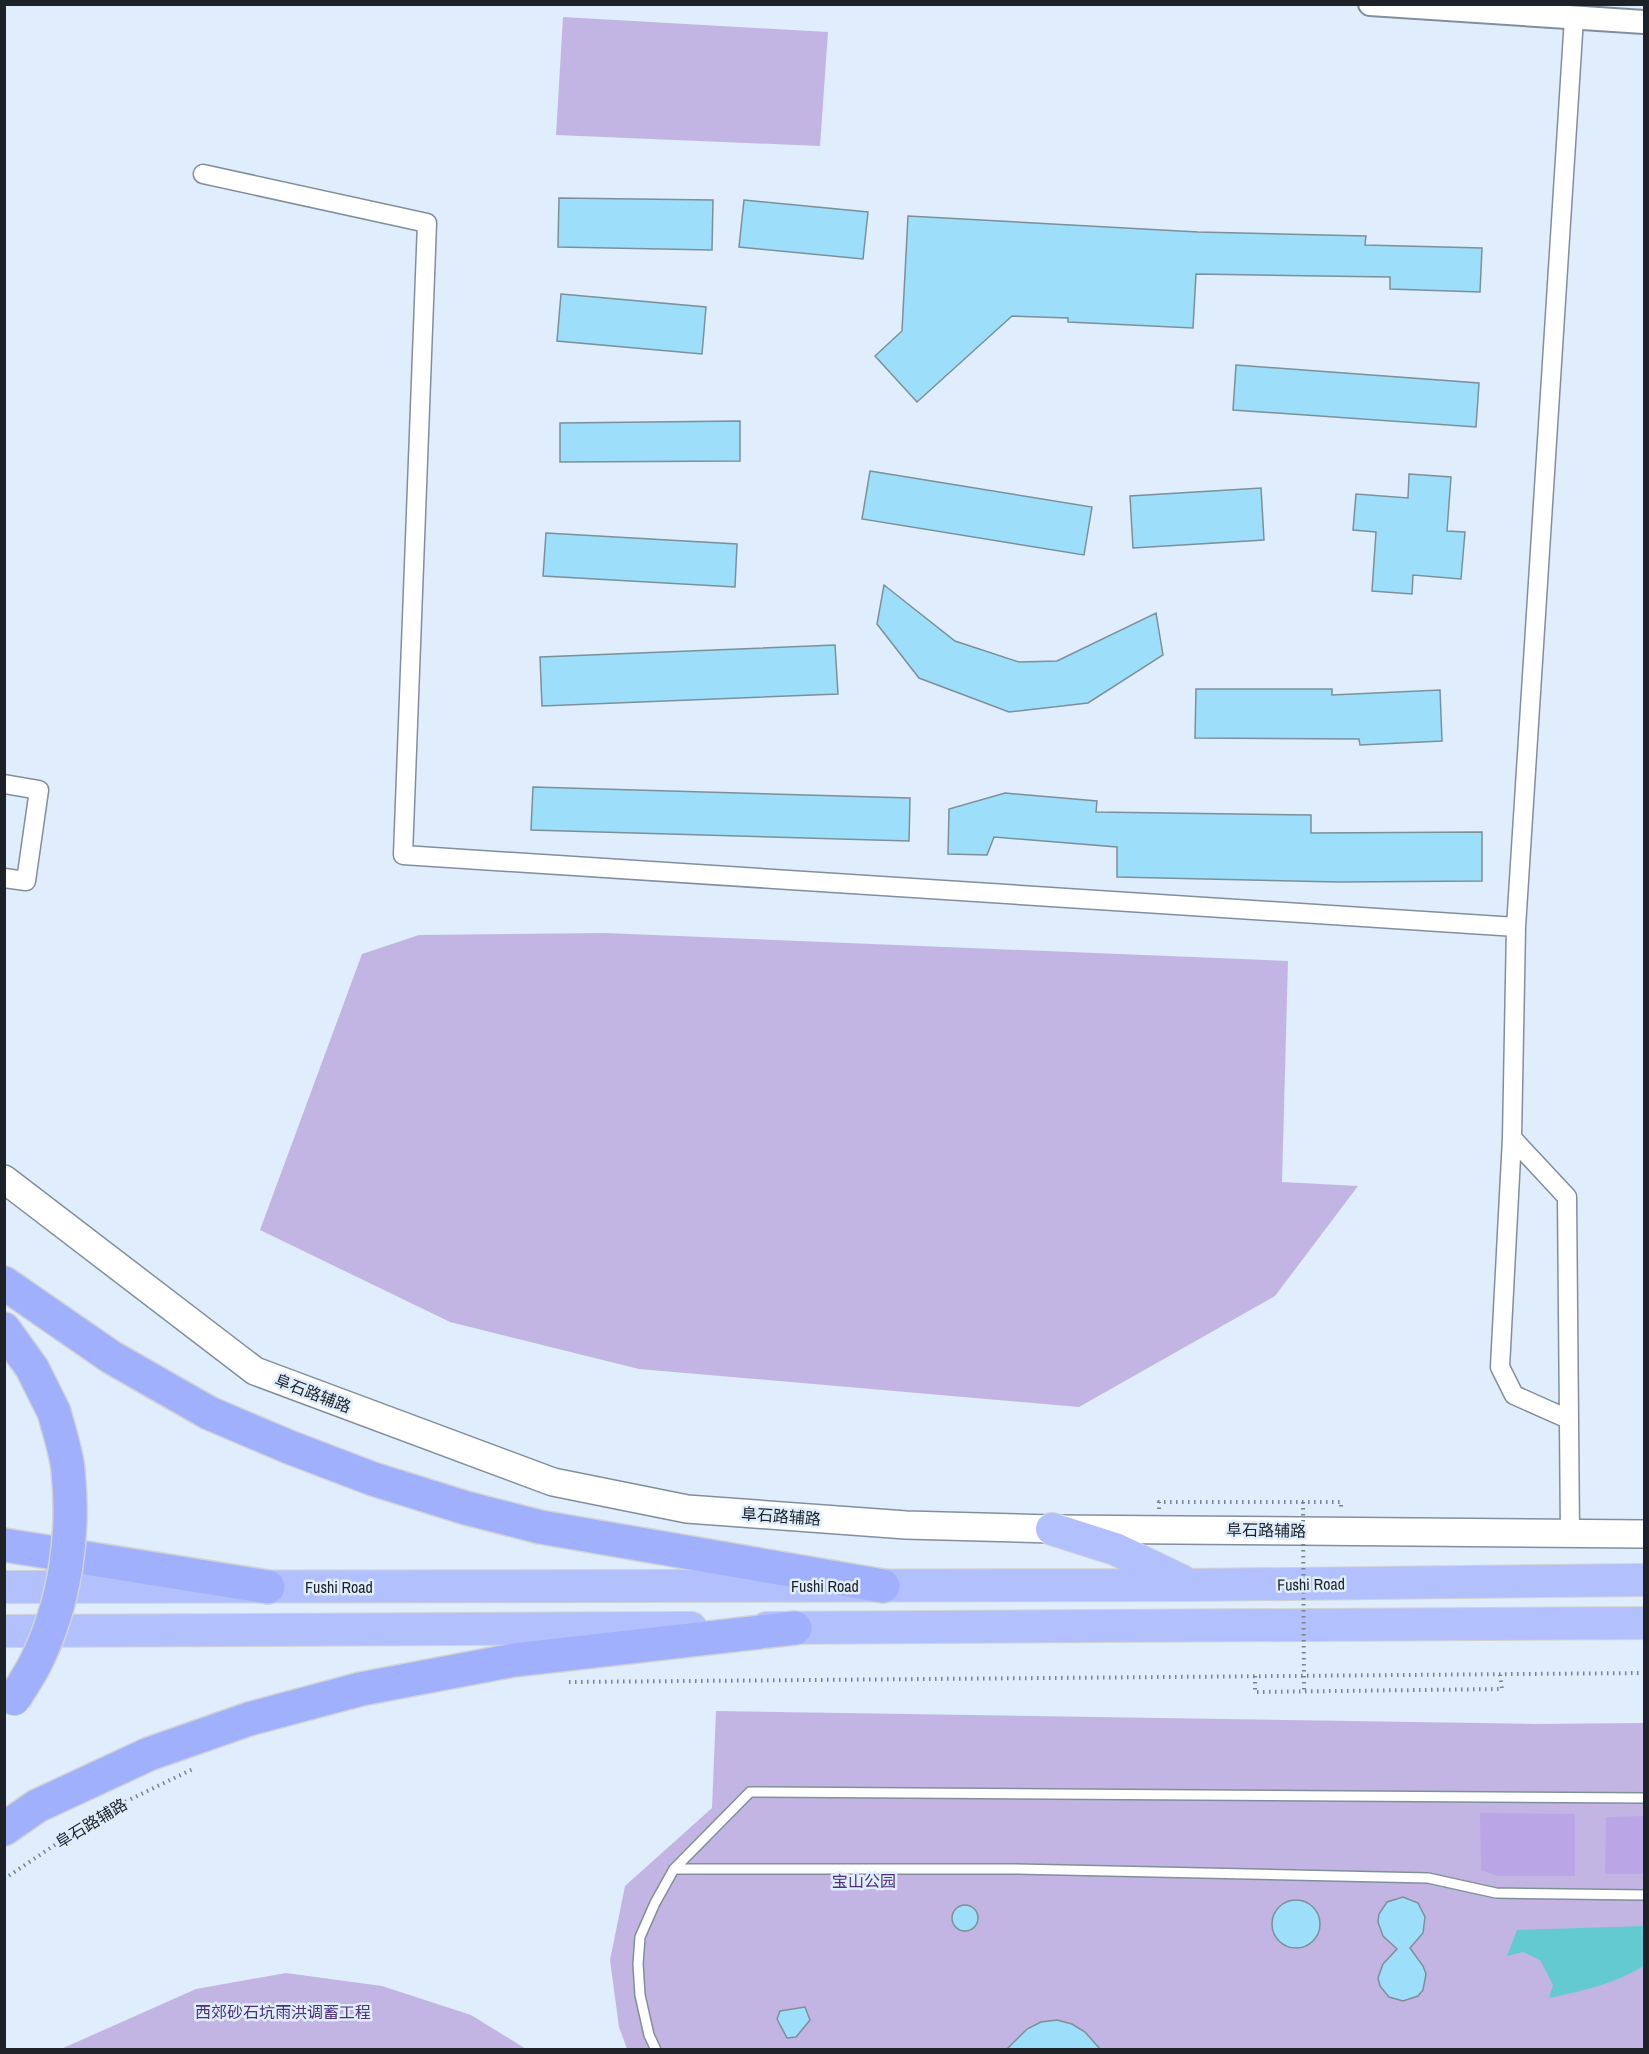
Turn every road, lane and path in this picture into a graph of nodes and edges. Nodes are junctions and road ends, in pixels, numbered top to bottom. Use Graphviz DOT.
graph roads {
  1 [pos="1370,4"];
  2 [pos="1574,18"];
  3 [pos="1644,22"];
  4 [pos="203,174"];
  5 [pos="4,784"];
  6 [pos="4,878"];
  7 [pos="1516,927"];
  8 [pos="1512,1138"];
  9 [pos="4,1179"];
  10 [pos="4,1283"];
  11 [pos="4,1329"];
  12 [pos="1568,1419"];
  13 [pos="1159,1502"];
  14 [pos="1303,1502"];
  15 [pos="1341,1502"];
  16 [pos="1052,1529"];
  17 [pos="1570,1534"];
  18 [pos="1644,1534"];
  19 [pos="4,1545"];
  20 [pos="1644,1581"];
  21 [pos="1191,1585"];
  22 [pos="883,1586"];
  23 [pos="4,1587"];
  24 [pos="268,1587"];
  25 [pos="1644,1623"];
  26 [pos="795,1628"];
  27 [pos="4,1631"];
  28 [pos="1644,1673"];
  29 [pos="1500,1674"];
  30 [pos="1255,1676"];
  31 [pos="560,1682"];
  32 [pos="1304,1691"];
  33 [pos="9,1704"];
  34 [pos="197,1767"];
  35 [pos="1644,1798"];
  36 [pos="37,1806"];
  37 [pos="4,1816"];
  38 [pos="4,1829"];
  39 [pos="674,1869"];
  40 [pos="4,1879"];
  41 [pos="1644,1895"];
  42 [pos="656,2049"];
  1 -- 2 [label="street"];
  2 -- 3 [label="street"];
  2 -- 7 [label="street"];
  4 -- 7 [label="street"];
  5 -- 6 [label="street"];
  7 -- 8 [label="street"];
  8 -- 12 [label="street"];
  8 -- 12 [label="street"];
  9 -- 16 [label="main road, 阜石路辅路"];
  10 -- 22 [label="highway"];
  11 -- 33 [label="highway, bridge"];
  12 -- 17 [label="street"];
  13 -- 14 [label="path"];
  14 -- 15 [label="path"];
  14 -- 32 [label="path, bridge"];
  16 -- 17 [label="main road, 阜石路辅路"];
  16 -- 21 [label="highway"];
  17 -- 18 [label="main road, 阜石路辅路"];
  19 -- 24 [label="highway"];
  20 -- 21 [label="highway, Fushi Road"];
  21 -- 22 [label="highway, Fushi Road"];
  22 -- 24 [label="highway, Fushi Road"];
  23 -- 24 [label="highway, Fushi Road"];
  25 -- 26 [label="highway"];
  26 -- 27 [label="highway"];
  26 -- 36 [label="highway"];
  28 -- 29 [label="path"];
  29 -- 30 [label="path"];
  29 -- 32 [label="path"];
  30 -- 31 [label="path"];
  30 -- 32 [label="path"];
  34 -- 40 [label="path, 阜石路辅路"];
  35 -- 39 [label="lane"];
  36 -- 37 [label="highway"];
  36 -- 38 [label="highway"];
  39 -- 41 [label="lane"];
  39 -- 42 [label="lane"];
}
